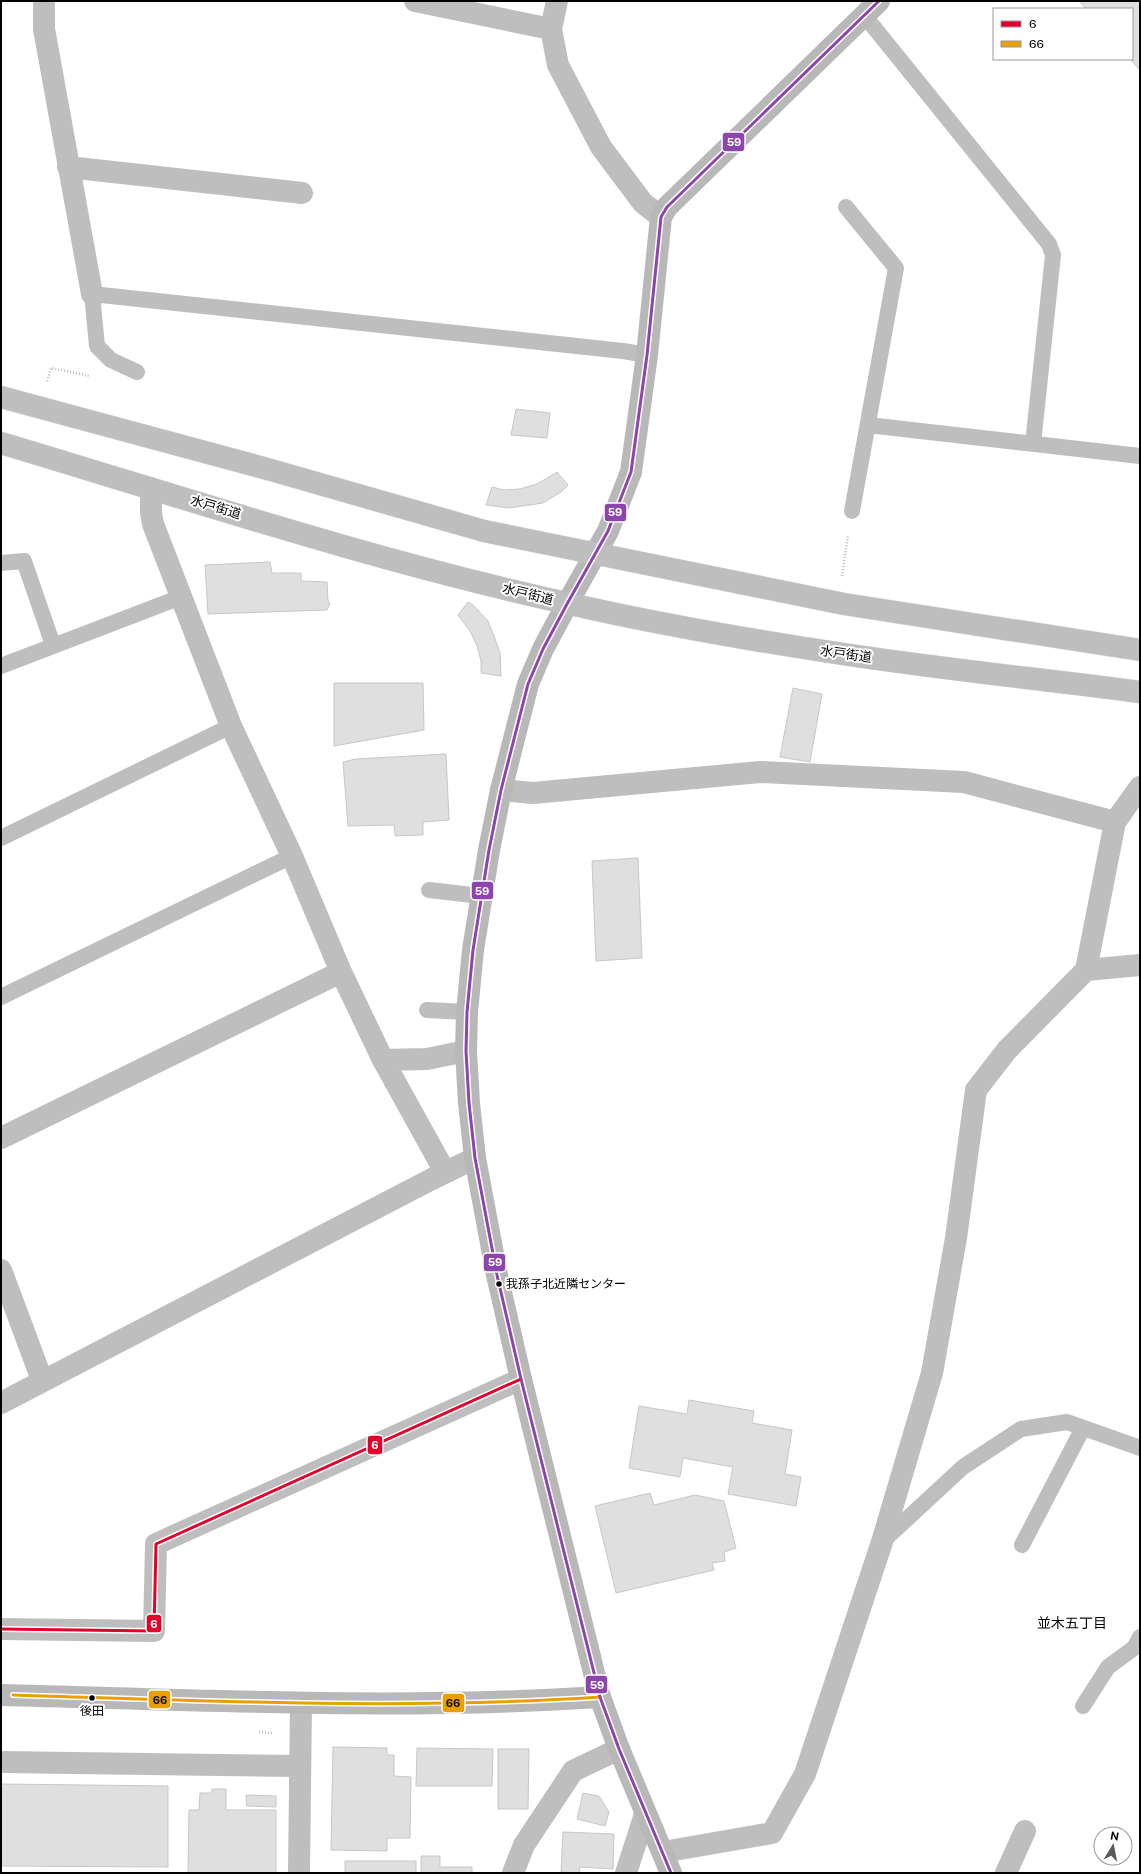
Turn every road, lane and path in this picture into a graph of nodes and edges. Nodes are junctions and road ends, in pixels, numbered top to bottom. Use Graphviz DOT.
graph roads {
  1 [pos="44,1"];
  2 [pos="415,1"];
  3 [pos="557,1"];
  4 [pos="871,8"];
  5 [pos="551,29"];
  6 [pos="68,167"];
  7 [pos="302,194"];
  8 [pos="846,207"];
  9 [pos="661,217"];
  10 [pos="92,294"];
  11 [pos="647,355"];
  12 [pos="138,372"];
  13 [pos="94,377"];
  14 [pos="47,381"];
  15 [pos="1,397"];
  16 [pos="868,425"];
  17 [pos="1,443"];
  18 [pos="1033,444"];
  19 [pos="1140,456"];
  20 [pos="151,488"];
  21 [pos="852,511"];
  22 [pos="594,554"];
  23 [pos="1,562"];
  24 [pos="842,576"];
  25 [pos="181,597"];
  26 [pos="566,604"];
  27 [pos="53,645"];
  28 [pos="1140,650"];
  29 [pos="1,666"];
  30 [pos="1140,692"];
  31 [pos="231,726"];
  32 [pos="1140,787"];
  33 [pos="501,790"];
  34 [pos="1115,822"];
  35 [pos="1,838"];
  36 [pos="292,856"];
  37 [pos="428,890"];
  38 [pos="481,896"];
  39 [pos="1140,965"];
  40 [pos="1086,970"];
  41 [pos="341,972"];
  42 [pos="1,998"];
  43 [pos="426,1010"];
  44 [pos="467,1012"];
  45 [pos="466,1051"];
  46 [pos="383,1060"];
  47 [pos="1,1138"];
  48 [pos="475,1158"];
  49 [pos="444,1172"];
  50 [pos="1,1270"];
  51 [pos="521,1379"];
  52 [pos="42,1380"];
  53 [pos="1,1403"];
  54 [pos="1083,1428"];
  55 [pos="1140,1448"];
  56 [pos="882,1542"];
  57 [pos="1022,1546"];
  58 [pos="1,1629"];
  59 [pos="1140,1637"];
  60 [pos="6,1695"];
  61 [pos="600,1697"];
  62 [pos="301,1703"];
  63 [pos="1083,1706"];
  64 [pos="619,1749"];
  65 [pos="1,1762"];
  66 [pos="300,1766"];
  67 [pos="646,1814"];
  68 [pos="1025,1831"];
  69 [pos="663,1852"];
  70 [pos="299,1873"];
  71 [pos="513,1873"];
  72 [pos="626,1873"];
  73 [pos="671,1873"];
  74 [pos="1006,1873"];
  1 -- 6 [label="main road"];
  2 -- 5 [label="main road"];
  3 -- 5 [label="main road"];
  4 -- 9 [label="street"];
  4 -- 18 [label="lane"];
  5 -- 9 [label="main road"];
  6 -- 7 [label="main road"];
  6 -- 10 [label="main road"];
  8 -- 16 [label="lane"];
  9 -- 11 [label="street"];
  10 -- 11 [label="lane"];
  10 -- 12 [label="lane"];
  11 -- 22 [label="street"];
  13 -- 14 [label="path"];
  15 -- 22 [label="main road"];
  16 -- 18 [label="lane"];
  16 -- 21 [label="lane"];
  17 -- 20 [label="main road, 水戸街道"];
  18 -- 19 [label="lane"];
  20 -- 25 [label="main road"];
  20 -- 26 [label="main road, 水戸街道"];
  21 -- 24 [label="path"];
  22 -- 26 [label="street"];
  22 -- 28 [label="main road"];
  23 -- 27 [label="lane"];
  25 -- 27 [label="lane"];
  25 -- 31 [label="main road"];
  26 -- 30 [label="main road, 水戸街道"];
  26 -- 33 [label="street"];
  27 -- 29 [label="lane"];
  31 -- 35 [label="lane"];
  31 -- 36 [label="main road"];
  32 -- 34 [label="main road"];
  33 -- 34 [label="main road"];
  33 -- 38 [label="street"];
  34 -- 40 [label="main road"];
  36 -- 41 [label="main road"];
  36 -- 42 [label="lane"];
  37 -- 38 [label="lane"];
  38 -- 44 [label="street"];
  39 -- 40 [label="main road"];
  40 -- 56 [label="main road"];
  41 -- 46 [label="main road"];
  41 -- 47 [label="main road"];
  43 -- 44 [label="lane"];
  44 -- 45 [label="street"];
  45 -- 46 [label="main road"];
  45 -- 48 [label="street"];
  46 -- 49 [label="main road"];
  48 -- 49 [label="main road"];
  48 -- 51 [label="street"];
  49 -- 52 [label="main road"];
  50 -- 52 [label="main road"];
  51 -- 58 [label="main road"];
  51 -- 61 [label="street"];
  52 -- 53 [label="main road"];
  54 -- 55 [label="lane"];
  54 -- 56 [label="lane"];
  54 -- 57 [label="lane"];
  56 -- 69 [label="main road"];
  59 -- 63 [label="lane"];
  60 -- 62 [label="street"];
  61 -- 62 [label="street"];
  61 -- 64 [label="street"];
  62 -- 66 [label="main road"];
  64 -- 67 [label="street"];
  64 -- 71 [label="main road"];
  65 -- 66 [label="main road"];
  66 -- 70 [label="main road"];
  67 -- 69 [label="street"];
  67 -- 72 [label="main road"];
  68 -- 74 [label="main road"];
  69 -- 73 [label="street"];
}
